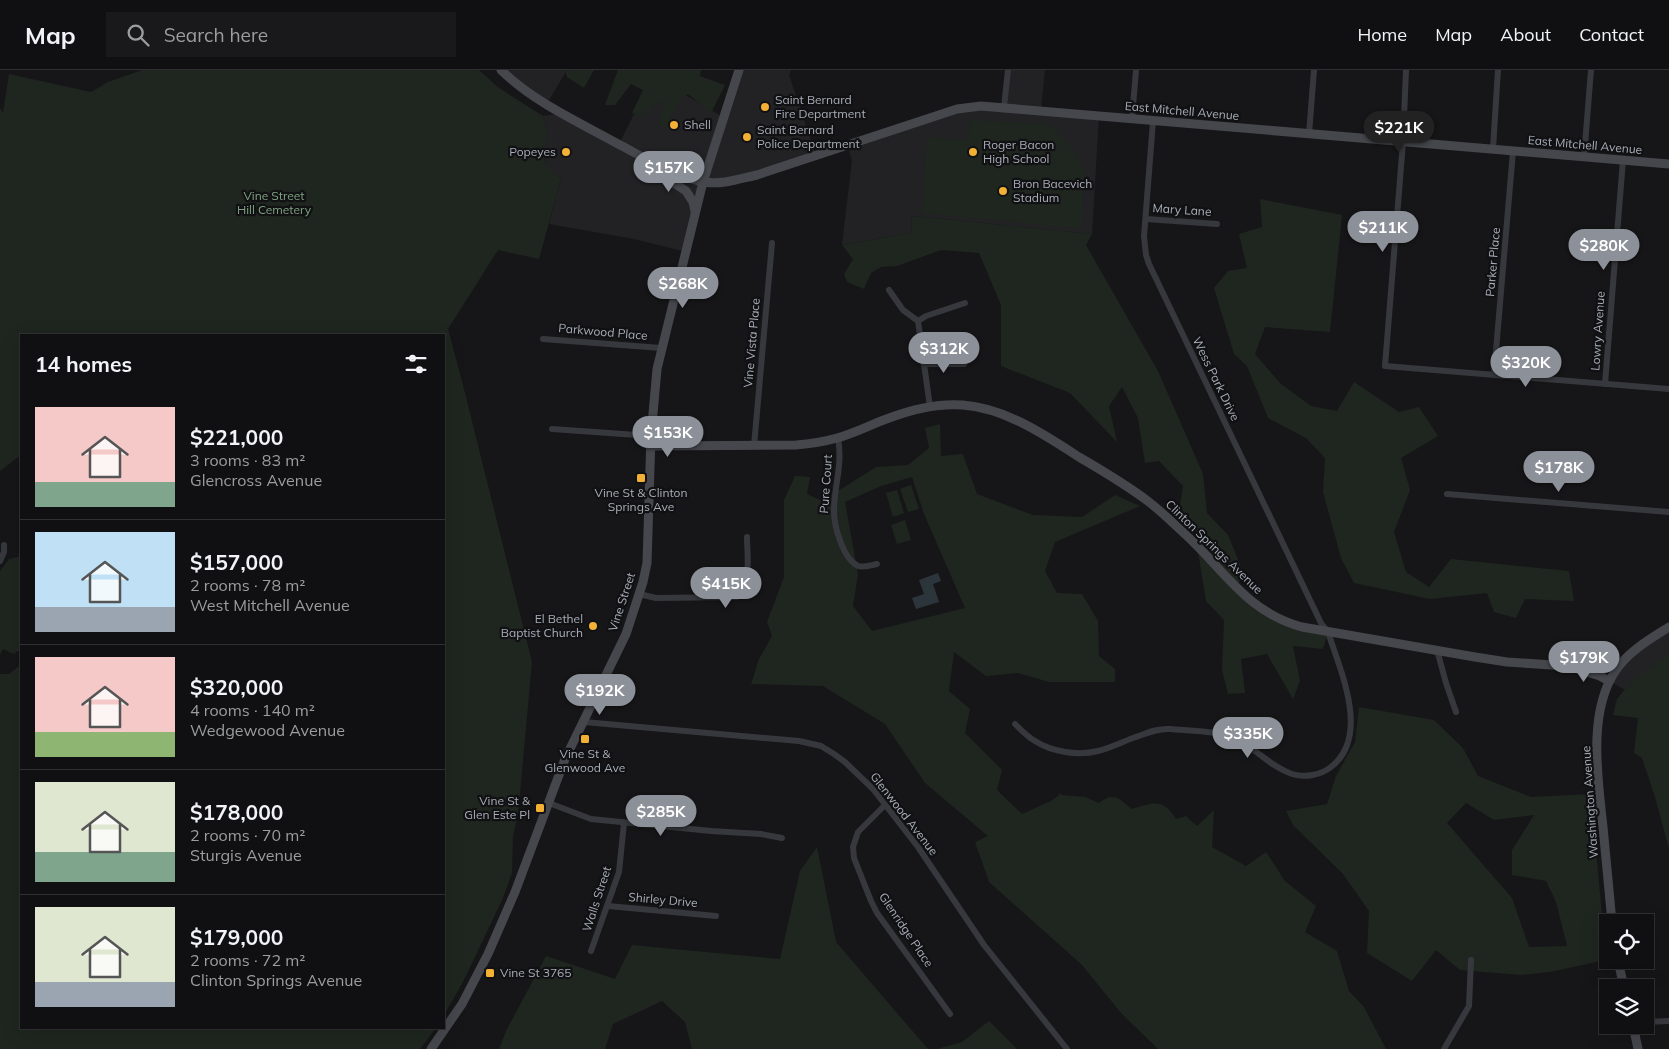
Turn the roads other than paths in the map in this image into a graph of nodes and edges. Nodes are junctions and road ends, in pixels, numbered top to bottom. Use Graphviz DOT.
graph roads {
  1 [pos="501,70"];
  2 [pos="739,70"];
  3 [pos="1008,70"];
  4 [pos="1136,70"];
  5 [pos="1314,70"];
  6 [pos="1406,70"];
  7 [pos="1498,70"];
  8 [pos="1591,70"];
  9 [pos="1004,107"];
  10 [pos="1132,119"];
  11 [pos="1153,121"];
  12 [pos="1309,134"];
  13 [pos="1403,142"];
  14 [pos="1493,150"];
  15 [pos="1513,151"];
  16 [pos="1584,157"];
  17 [pos="1623,160"];
  18 [pos="1669,164"];
  19 [pos="659,165"];
  20 [pos="703,182"];
  21 [pos="695,213"];
  22 [pos="1146,219"];
  23 [pos="1217,224"];
  24 [pos="772,243"];
  25 [pos="889,290"];
  26 [pos="965,303"];
  27 [pos="918,321"];
  28 [pos="543,339"];
  29 [pos="661,348"];
  30 [pos="924,364"];
  31 [pos="964,364"];
  32 [pos="1494,374"];
  33 [pos="1605,384"];
  34 [pos="1669,389"];
  35 [pos="930,407"];
  36 [pos="552,429"];
  37 [pos="651,436"];
  38 [pos="838,438"];
  39 [pos="651,446"];
  40 [pos="754,446"];
  41 [pos="1447,494"];
  42 [pos="1669,512"];
  43 [pos="747,537"];
  44 [pos="4,544"];
  45 [pos="0,561"];
  46 [pos="877,564"];
  47 [pos="639,594"];
  48 [pos="1669,627"];
  49 [pos="1328,632"];
  50 [pos="1437,650"];
  51 [pos="1609,682"];
  52 [pos="1456,712"];
  53 [pos="584,722"];
  54 [pos="1015,724"];
  55 [pos="549,803"];
  56 [pos="885,805"];
  57 [pos="624,823"];
  58 [pos="782,838"];
  59 [pos="608,906"];
  60 [pos="1611,914"];
  61 [pos="716,916"];
  62 [pos="591,951"];
  63 [pos="1471,960"];
  64 [pos="950,1014"];
  65 [pos="1669,1021"];
  66 [pos="1654,1022"];
  67 [pos="445,1029"];
  68 [pos="445,1029"];
  69 [pos="1635,1034"];
  70 [pos="431,1049"];
  71 [pos="1067,1049"];
  72 [pos="1444,1049"];
  73 [pos="1638,1049"];
  1 -- 19 [label="street"];
  2 -- 20 [label="street, Vine Street"];
  3 -- 9 [label="street"];
  4 -- 10 [label="street"];
  5 -- 12 [label="street"];
  6 -- 13 [label="street"];
  7 -- 14 [label="street"];
  8 -- 16 [label="street"];
  9 -- 10 [label="street, East Mitchell Avenue"];
  9 -- 20 [label="street, East Mitchell Avenue"];
  10 -- 11 [label="street, East Mitchell Avenue"];
  11 -- 12 [label="street, East Mitchell Avenue"];
  11 -- 22 [label="street, Wess Park Drive"];
  12 -- 13 [label="street, East Mitchell Avenue"];
  13 -- 14 [label="street, East Mitchell Avenue"];
  13 -- 32 [label="street"];
  14 -- 15 [label="street, East Mitchell Avenue"];
  15 -- 16 [label="street, East Mitchell Avenue"];
  15 -- 32 [label="street, Parker Place"];
  16 -- 17 [label="street, East Mitchell Avenue"];
  17 -- 18 [label="street, East Mitchell Avenue"];
  17 -- 33 [label="street, Lowry Avenue"];
  19 -- 20 [label="street"];
  19 -- 21 [label="street"];
  20 -- 21 [label="street, Vine Street"];
  21 -- 29 [label="street, Vine Street"];
  22 -- 23 [label="street, Mary Lane"];
  22 -- 49 [label="street, Wess Park Drive"];
  24 -- 40 [label="street, Vine Vista Place"];
  25 -- 27 [label="street"];
  26 -- 27 [label="street"];
  27 -- 30 [label="street"];
  28 -- 29 [label="street, Parkwood Place"];
  29 -- 37 [label="street, Vine Street"];
  30 -- 31 [label="street"];
  30 -- 35 [label="street"];
  32 -- 33 [label="street"];
  33 -- 34 [label="street"];
  35 -- 38 [label="street, Clinton Springs Avenue"];
  35 -- 49 [label="street, Clinton Springs Avenue"];
  36 -- 37 [label="street"];
  37 -- 39 [label="street, Vine Street"];
  38 -- 40 [label="street, Clinton Springs Avenue"];
  38 -- 46 [label="street, Pure Court"];
  39 -- 40 [label="street, Clinton Springs Avenue"];
  39 -- 47 [label="street, Vine Street"];
  41 -- 42 [label="street"];
  43 -- 47 [label="street"];
  44 -- 45 [label="street"];
  47 -- 53 [label="street, Vine Street"];
  48 -- 51 [label="street"];
  49 -- 50 [label="street, Clinton Springs Avenue"];
  49 -- 54 [label="street, Wess Park Drive"];
  50 -- 51 [label="street, Clinton Springs Avenue"];
  50 -- 52 [label="street"];
  51 -- 60 [label="street, Washington Avenue"];
  53 -- 55 [label="street, Vine Street"];
  53 -- 56 [label="street, Glenwood Avenue"];
  55 -- 57 [label="street"];
  55 -- 68 [label="street, Vine Street"];
  56 -- 64 [label="street, Glenridge Place"];
  56 -- 71 [label="street, Glenwood Avenue"];
  57 -- 58 [label="street"];
  57 -- 59 [label="street, Walls Street"];
  59 -- 61 [label="street, Shirley Drive"];
  59 -- 62 [label="street, Walls Street"];
  63 -- 72 [label="street"];
  65 -- 66 [label="street"];
  67 -- 70 [label="street, Vine Street"];
  69 -- 73 [label="street"];
}
